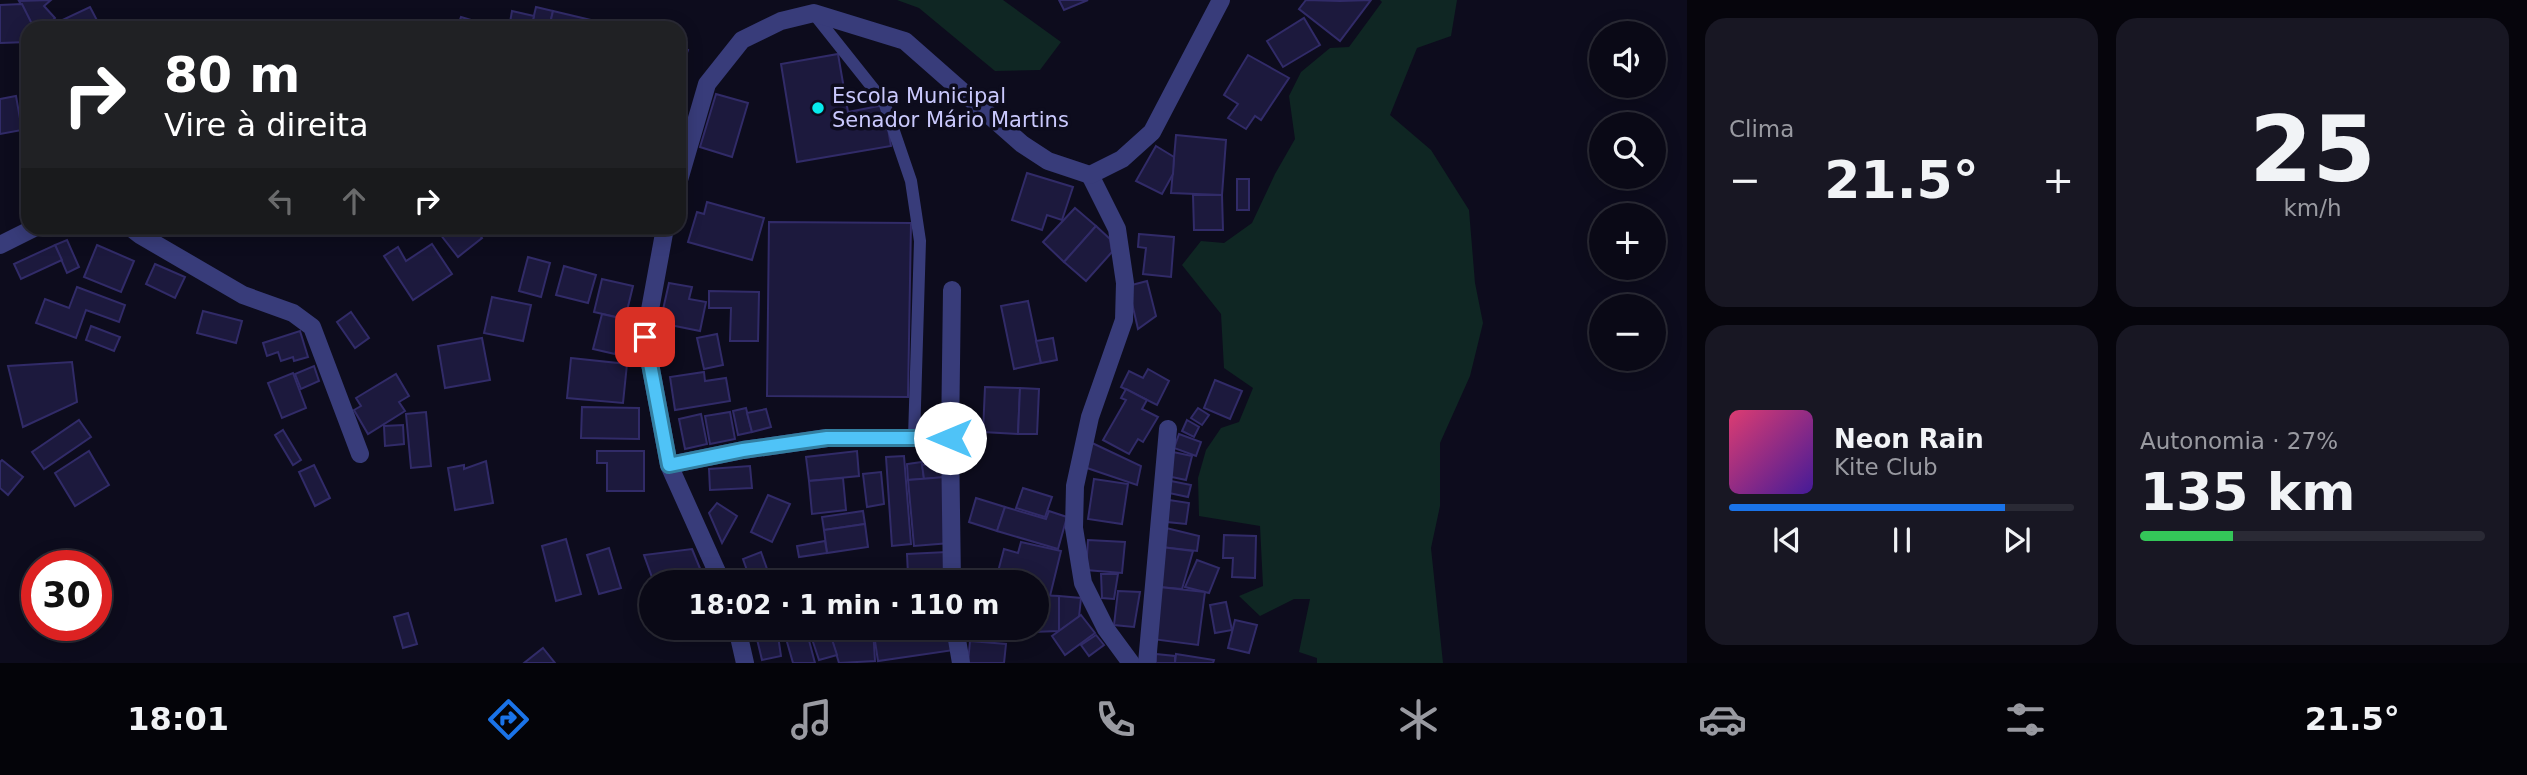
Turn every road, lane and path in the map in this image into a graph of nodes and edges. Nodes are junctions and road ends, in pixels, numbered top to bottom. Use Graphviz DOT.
graph roads {
  1 [pos="1221,0"];
  2 [pos="814,7"];
  3 [pos="686,156"];
  4 [pos="1090,175"];
  5 [pos="21,234"];
  6 [pos="140,235"];
  7 [pos="664,235"];
  8 [pos="0,245"];
  9 [pos="952,290"];
  10 [pos="1168,429"];
  11 [pos="914,438"];
  12 [pos="950,438"];
  13 [pos="360,454"];
  14 [pos="669,465"];
  15 [pos="716,570"];
  16 [pos="953,570"];
  17 [pos="739,640"];
  18 [pos="956,640"];
  19 [pos="744,663"];
  20 [pos="961,663"];
  21 [pos="1131,663"];
  22 [pos="1147,663"];
  1 -- 4 [label="street"];
  2 -- 3 [label="street"];
  2 -- 4 [label="street"];
  2 -- 11 [label="lane"];
  4 -- 21 [label="street"];
  5 -- 8 [label="street"];
  6 -- 13 [label="street"];
  7 -- 14 [label="street"];
  9 -- 12 [label="street"];
  10 -- 22 [label="street"];
  11 -- 12 [label="street"];
  11 -- 14 [label="street"];
  12 -- 16 [label="street"];
  14 -- 15 [label="street"];
  17 -- 19 [label="street"];
  18 -- 20 [label="street"];
}
